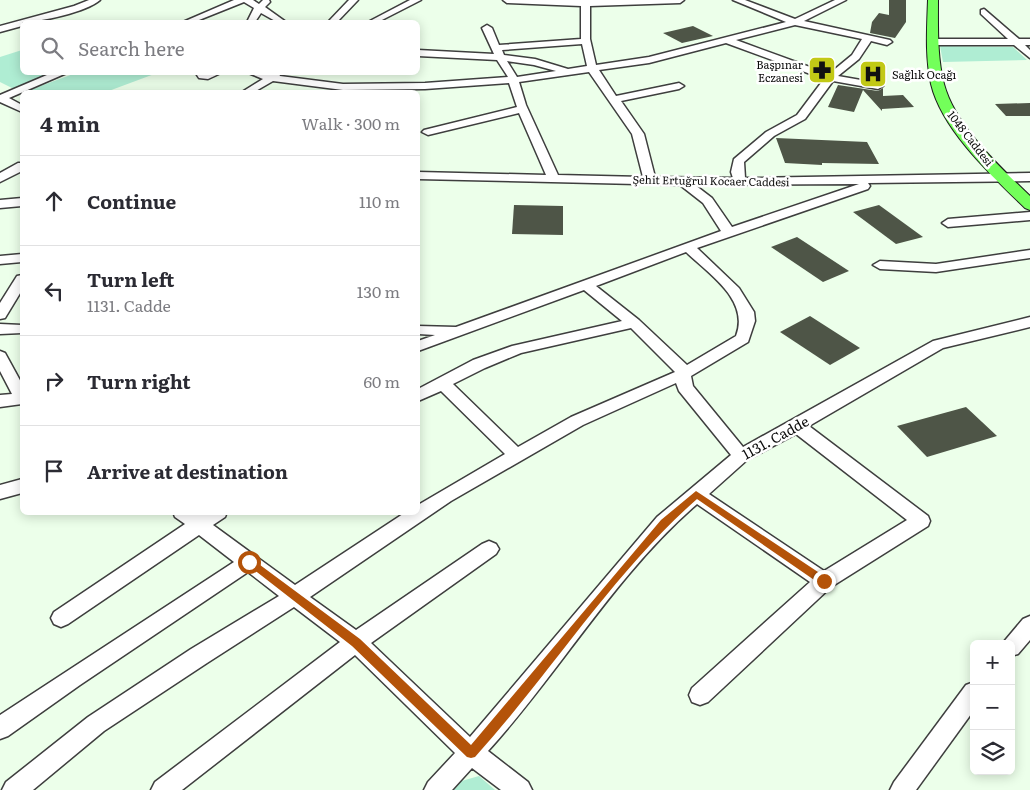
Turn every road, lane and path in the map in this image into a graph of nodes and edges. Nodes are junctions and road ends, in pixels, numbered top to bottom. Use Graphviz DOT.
graph roads {
  1 [pos="73,0"];
  2 [pos="96,0"];
  3 [pos="242,0"];
  4 [pos="247,0"];
  5 [pos="268,0"];
  6 [pos="354,0"];
  7 [pos="417,0"];
  8 [pos="507,0"];
  9 [pos="680,0"];
  10 [pos="737,0"];
  11 [pos="842,0"];
  12 [pos="933,0"];
  13 [pos="585,2"];
  14 [pos="84,6"];
  15 [pos="259,8"];
  16 [pos="984,12"];
  17 [pos="34,20"];
  18 [pos="192,20"];
  19 [pos="252,20"];
  20 [pos="279,20"];
  21 [pos="334,20"];
  22 [pos="376,20"];
  23 [pos="795,22"];
  24 [pos="20,24"];
  25 [pos="488,28"];
  26 [pos="0,29"];
  27 [pos="868,38"];
  28 [pos="728,40"];
  29 [pos="586,41"];
  30 [pos="887,42"];
  31 [pos="933,42"];
  32 [pos="1016,42"];
  33 [pos="1030,42"];
  34 [pos="420,52"];
  35 [pos="499,53"];
  36 [pos="1030,55"];
  37 [pos="593,68"];
  38 [pos="568,71"];
  39 [pos="57,75"];
  40 [pos="275,75"];
  41 [pos="830,78"];
  42 [pos="514,80"];
  43 [pos="679,86"];
  44 [pos="878,86"];
  45 [pos="405,89"];
  46 [pos="250,90"];
  47 [pos="0,98"];
  48 [pos="615,98"];
  49 [pos="20,108"];
  50 [pos="523,109"];
  51 [pos="428,132"];
  52 [pos="20,167"];
  53 [pos="420,176"];
  54 [pos="1030,177"];
  55 [pos="0,178"];
  56 [pos="553,178"];
  57 [pos="1004,178"];
  58 [pos="648,179"];
  59 [pos="682,180"];
  60 [pos="878,181"];
  61 [pos="740,182"];
  62 [pos="20,202"];
  63 [pos="0,204"];
  64 [pos="1030,205"];
  65 [pos="1030,216"];
  66 [pos="948,223"];
  67 [pos="729,233"];
  68 [pos="688,247"];
  69 [pos="1030,254"];
  70 [pos="20,258"];
  71 [pos="0,260"];
  72 [pos="880,265"];
  73 [pos="20,282"];
  74 [pos="586,285"];
  75 [pos="0,316"];
  76 [pos="1030,322"];
  77 [pos="634,323"];
  78 [pos="0,329"];
  79 [pos="20,329"];
  80 [pos="420,330"];
  81 [pos="460,331"];
  82 [pos="420,345"];
  83 [pos="0,356"];
  84 [pos="683,374"];
  85 [pos="442,383"];
  86 [pos="20,395"];
  87 [pos="420,395"];
  88 [pos="20,399"];
  89 [pos="0,400"];
  90 [pos="797,426"];
  91 [pos="516,455"];
  92 [pos="741,456"];
  93 [pos="20,487"];
  94 [pos="0,492"];
  95 [pos="696,494"];
  96 [pos="420,513"];
  97 [pos="186,515"];
  98 [pos="214,515"];
  99 [pos="417,515"];
  100 [pos="201,526"];
  101 [pos="489,549"];
  102 [pos="249,562"];
  103 [pos="824,581"];
  104 [pos="294,597"];
  105 [pos="61,618"];
  106 [pos="1030,625"];
  107 [pos="356,642"];
  108 [pos="1015,642"];
  109 [pos="700,695"];
  110 [pos="970,697"];
  111 [pos="0,728"];
  112 [pos="471,753"];
  113 [pos="14,790"];
  114 [pos="164,790"];
  115 [pos="436,790"];
  116 [pos="520,790"];
  117 [pos="902,790"];
  1 -- 14 [label="street"];
  2 -- 14 [label="street"];
  3 -- 18 [label="street"];
  4 -- 15 [label="street"];
  5 -- 15 [label="street"];
  6 -- 21 [label="street"];
  7 -- 22 [label="street"];
  8 -- 13 [label="street"];
  9 -- 13 [label="street"];
  10 -- 23 [label="street"];
  11 -- 23 [label="street"];
  12 -- 31 [label="main road, 1048 Caddesi"];
  13 -- 29 [label="street"];
  14 -- 17 [label="street"];
  15 -- 19 [label="street"];
  15 -- 20 [label="street"];
  16 -- 32 [label="street"];
  23 -- 27 [label="street"];
  23 -- 28 [label="street"];
  24 -- 26 [label="street"];
  25 -- 35 [label="street"];
  27 -- 30 [label="street"];
  27 -- 41 [label="street"];
  28 -- 37 [label="street"];
  28 -- 41 [label="street"];
  29 -- 35 [label="street"];
  29 -- 37 [label="street"];
  31 -- 32 [label="street"];
  31 -- 57 [label="main road, 1048 Caddesi"];
  32 -- 33 [label="street"];
  32 -- 36 [label="street"];
  34 -- 35 [label="street"];
  35 -- 38 [label="street"];
  35 -- 42 [label="street"];
  37 -- 38 [label="street"];
  37 -- 48 [label="street"];
  38 -- 42 [label="street"];
  39 -- 47 [label="street"];
  40 -- 45 [label="street"];
  40 -- 46 [label="street"];
  41 -- 44 [label="street"];
  41 -- 61 [label="street"];
  42 -- 45 [label="street"];
  42 -- 50 [label="street"];
  43 -- 48 [label="street"];
  47 -- 49 [label="street"];
  48 -- 58 [label="street"];
  50 -- 51 [label="street"];
  50 -- 56 [label="street"];
  52 -- 55 [label="street"];
  53 -- 56 [label="street, Şehit Ertuğrul Kocaer Caddesi"];
  54 -- 57 [label="street, Şehit Ertuğrul Kocaer Caddesi"];
  56 -- 58 [label="street, Şehit Ertuğrul Kocaer Caddesi"];
  57 -- 60 [label="street, Şehit Ertuğrul Kocaer Caddesi"];
  57 -- 64 [label="main road, 1048 Caddesi"];
  58 -- 59 [label="street, Şehit Ertuğrul Kocaer Caddesi"];
  59 -- 61 [label="street, Şehit Ertuğrul Kocaer Caddesi"];
  59 -- 67 [label="street"];
  60 -- 61 [label="street, Şehit Ertuğrul Kocaer Caddesi"];
  60 -- 67 [label="street"];
  62 -- 63 [label="street"];
  65 -- 66 [label="street"];
  67 -- 68 [label="street"];
  68 -- 74 [label="street"];
  68 -- 84 [label="street"];
  69 -- 72 [label="street"];
  70 -- 71 [label="street"];
  73 -- 75 [label="street"];
  74 -- 77 [label="street"];
  74 -- 81 [label="street"];
  76 -- 90 [label="street, 1131. Cadde"];
  77 -- 84 [label="street"];
  77 -- 85 [label="street"];
  78 -- 79 [label="street"];
  80 -- 81 [label="street"];
  81 -- 82 [label="street"];
  83 -- 86 [label="street"];
  84 -- 91 [label="street"];
  84 -- 92 [label="street"];
  85 -- 87 [label="street"];
  85 -- 91 [label="street"];
  88 -- 89 [label="street"];
  90 -- 92 [label="street, 1131. Cadde"];
  90 -- 103 [label="street"];
  91 -- 96 [label="street"];
  92 -- 95 [label="street, 1131. Cadde"];
  93 -- 94 [label="street"];
  95 -- 103 [label="street"];
  95 -- 112 [label="street, 1131. Cadde"];
  97 -- 100 [label="street"];
  98 -- 100 [label="street"];
  99 -- 104 [label="street"];
  100 -- 102 [label="street"];
  100 -- 105 [label="street"];
  101 -- 107 [label="street"];
  102 -- 104 [label="street"];
  102 -- 111 [label="street"];
  103 -- 109 [label="street"];
  104 -- 107 [label="street"];
  104 -- 113 [label="street"];
  106 -- 108 [label="street"];
  107 -- 112 [label="street"];
  107 -- 114 [label="street"];
  110 -- 117 [label="street"];
  112 -- 115 [label="street, 1131. Cadde"];
  112 -- 116 [label="street"];
}
